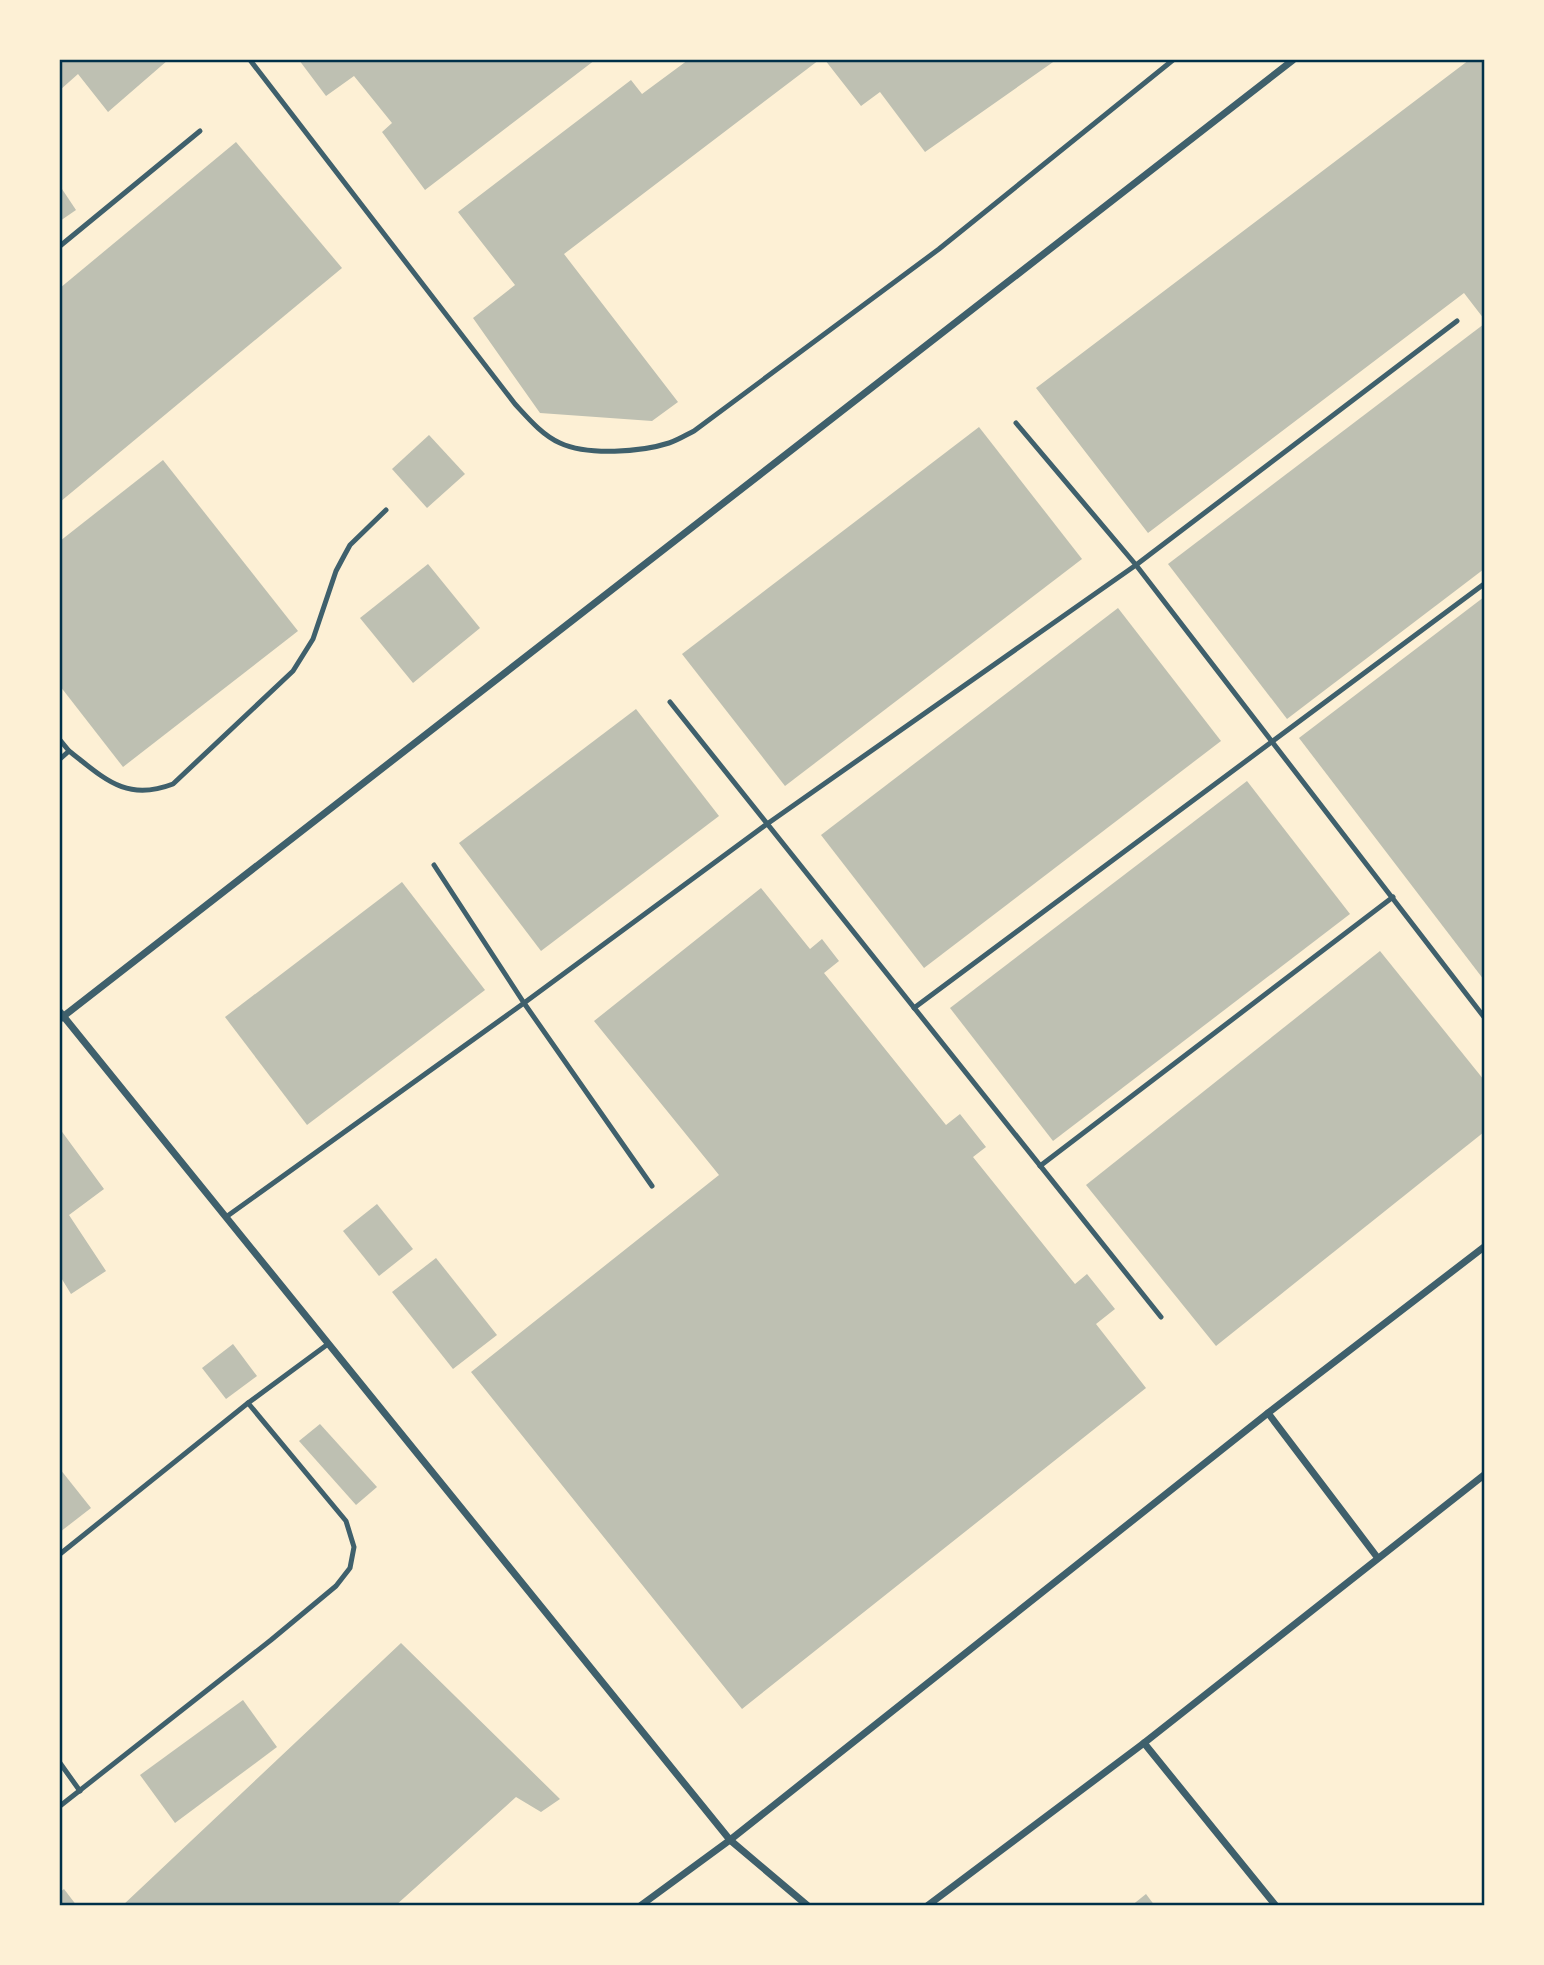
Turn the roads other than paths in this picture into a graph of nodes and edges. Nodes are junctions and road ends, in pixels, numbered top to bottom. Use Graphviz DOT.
graph roads {
  1 [pos="250,60"];
  2 [pos="1173,60"];
  3 [pos="1293,60"];
  4 [pos="200,131"];
  5 [pos="60,246"];
  6 [pos="1457,321"];
  7 [pos="1016,423"];
  8 [pos="386,510"];
  9 [pos="1136,565"];
  10 [pos="1485,584"];
  11 [pos="670,702"];
  12 [pos="60,740"];
  13 [pos="1274,743"];
  14 [pos="69,751"];
  15 [pos="60,759"];
  16 [pos="767,824"];
  17 [pos="434,864"];
  18 [pos="1393,897"];
  19 [pos="524,1003"];
  20 [pos="914,1008"];
  21 [pos="61,1015"];
  22 [pos="1485,1017"];
  23 [pos="1040,1166"];
  24 [pos="652,1186"];
  25 [pos="226,1217"];
  26 [pos="1485,1247"];
  27 [pos="1161,1317"];
  28 [pos="328,1344"];
  29 [pos="248,1403"];
  30 [pos="1269,1413"];
  31 [pos="1485,1475"];
  32 [pos="60,1554"];
  33 [pos="1377,1557"];
  34 [pos="1144,1743"];
  35 [pos="60,1763"];
  36 [pos="80,1791"];
  37 [pos="60,1806"];
  38 [pos="730,1840"];
  39 [pos="640,1906"];
  40 [pos="808,1906"];
  41 [pos="927,1906"];
  42 [pos="1276,1906"];
  1 -- 2 [label="lane"];
  3 -- 21 [label="street"];
  4 -- 5 [label="lane"];
  6 -- 9 [label="lane"];
  7 -- 9 [label="lane"];
  8 -- 14 [label="lane"];
  9 -- 13 [label="lane"];
  9 -- 16 [label="lane"];
  10 -- 13 [label="lane"];
  11 -- 16 [label="lane"];
  12 -- 14 [label="lane"];
  13 -- 18 [label="lane"];
  13 -- 20 [label="lane"];
  14 -- 15 [label="lane"];
  16 -- 19 [label="lane"];
  16 -- 20 [label="lane"];
  17 -- 19 [label="lane"];
  18 -- 22 [label="lane"];
  18 -- 23 [label="lane"];
  19 -- 24 [label="lane"];
  19 -- 25 [label="lane"];
  20 -- 23 [label="lane"];
  21 -- 25 [label="street"];
  23 -- 27 [label="lane"];
  25 -- 28 [label="street"];
  26 -- 30 [label="street"];
  28 -- 29 [label="lane"];
  28 -- 38 [label="street"];
  29 -- 32 [label="lane"];
  29 -- 36 [label="lane"];
  30 -- 33 [label="street"];
  30 -- 38 [label="street"];
  31 -- 33 [label="street"];
  33 -- 34 [label="street"];
  34 -- 41 [label="street"];
  34 -- 42 [label="street"];
  35 -- 36 [label="lane"];
  36 -- 37 [label="lane"];
  38 -- 39 [label="street"];
  38 -- 40 [label="street"];
}
